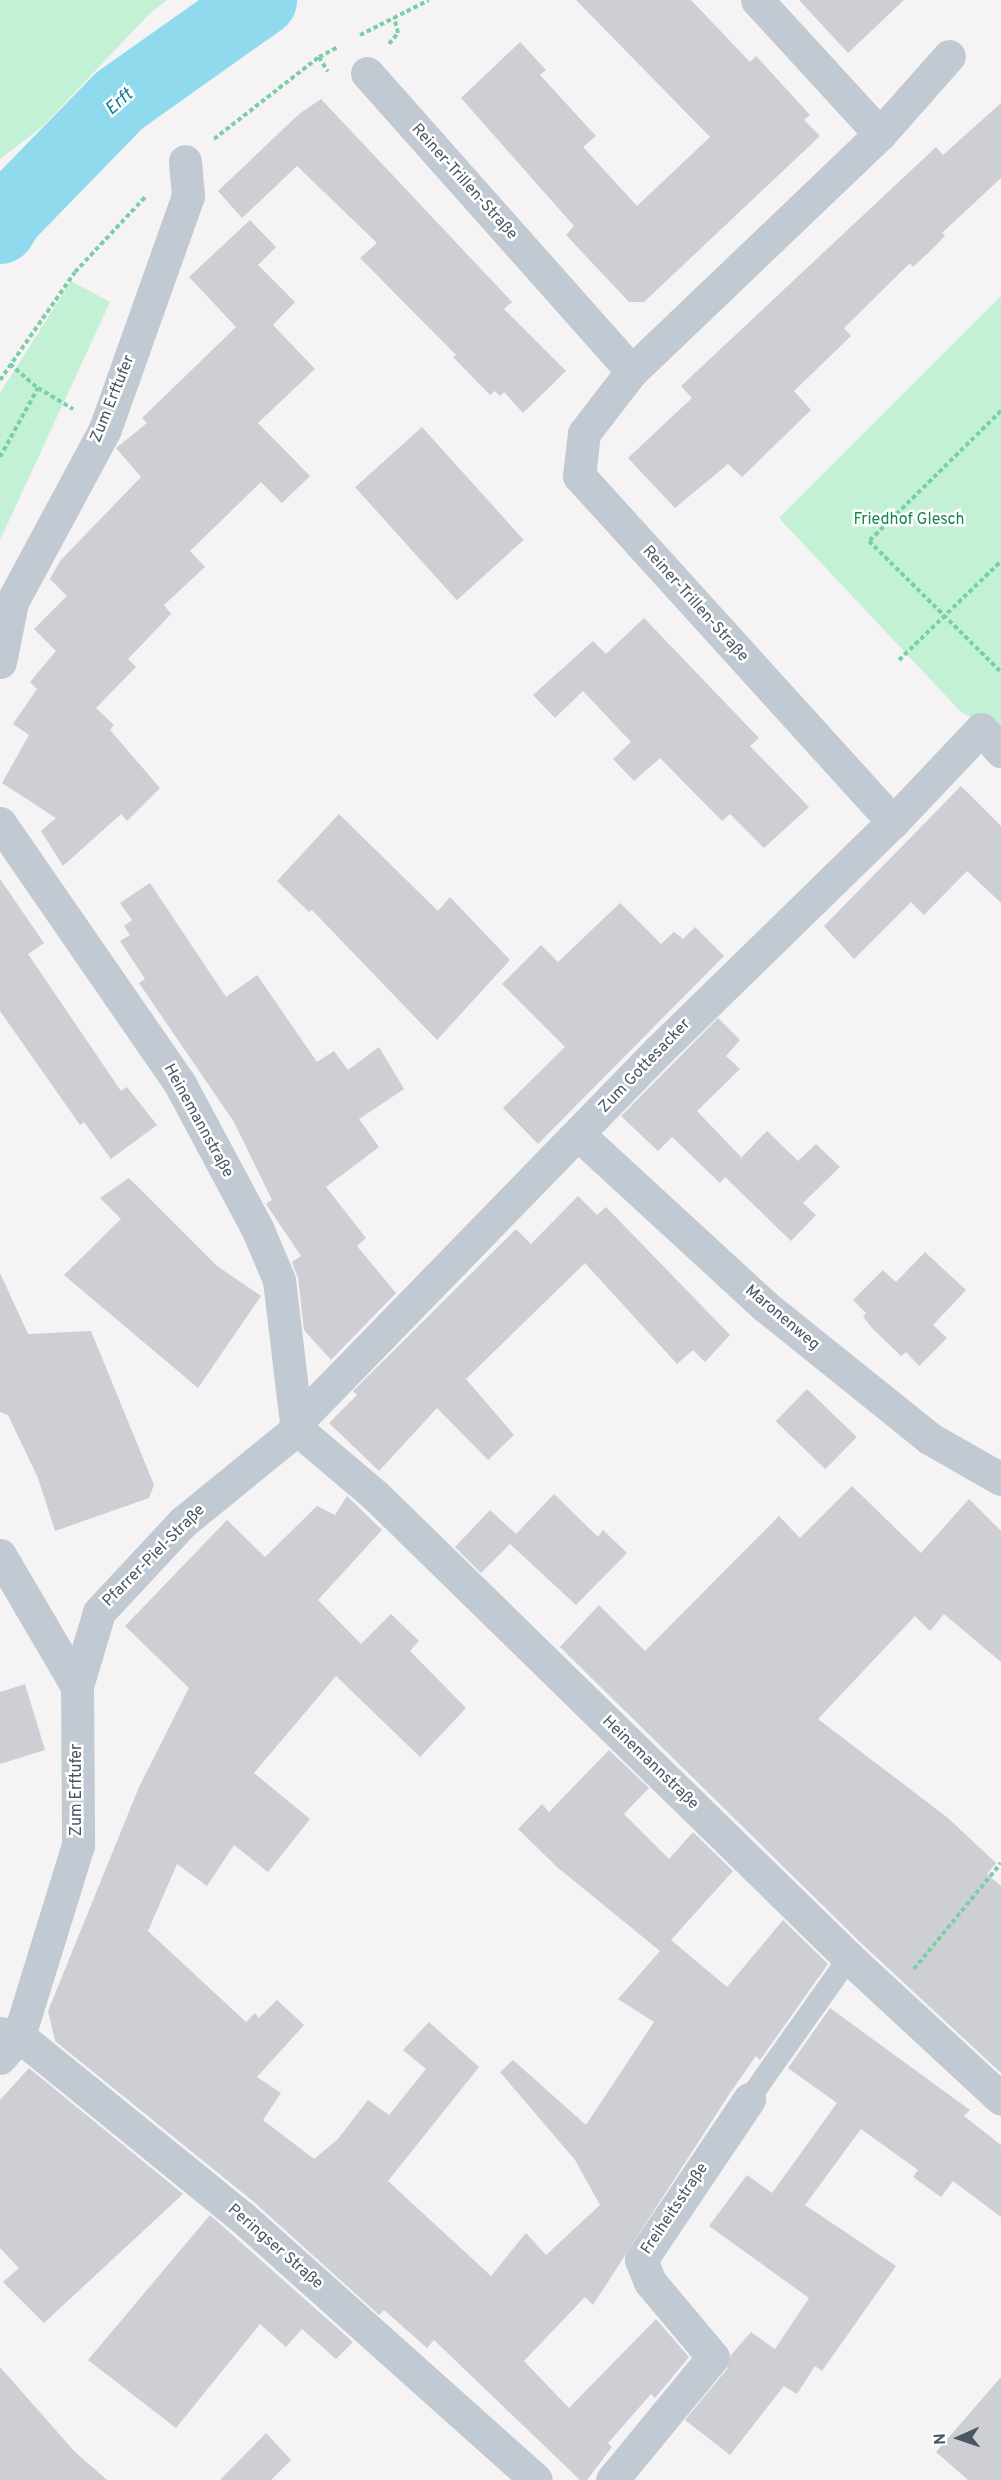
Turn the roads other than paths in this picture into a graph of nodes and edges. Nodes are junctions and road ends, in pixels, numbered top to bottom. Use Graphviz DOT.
graph roads {
  1 [pos="756,0"];
  2 [pos="949,56"];
  3 [pos="367,73"];
  4 [pos="880,134"];
  5 [pos="185,161"];
  6 [pos="632,371"];
  7 [pos="0,662"];
  8 [pos="1001,750"];
  9 [pos="893,822"];
  10 [pos="0,823"];
  11 [pos="579,1135"];
  12 [pos="297,1426"];
  13 [pos="1001,1479"];
  14 [pos="0,1555"];
  15 [pos="77,1686"];
  16 [pos="849,1958"];
  17 [pos="6,2043"];
  18 [pos="749,2099"];
  19 [pos="1001,2099"];
  20 [pos="536,2480"];
  21 [pos="612,2480"];
  1 -- 4 [label="street"];
  2 -- 4 [label="street, Reiner-Trillen-Straße"];
  3 -- 6 [label="street, Reiner-Trillen-Straße"];
  4 -- 6 [label="street, Reiner-Trillen-Straße"];
  5 -- 7 [label="street, Zum Erftufer"];
  6 -- 9 [label="street, Reiner-Trillen-Straße"];
  8 -- 9 [label="street, Zum Gottesacker"];
  9 -- 11 [label="street, Zum Gottesacker"];
  10 -- 12 [label="street, Heinemannstraße"];
  11 -- 12 [label="street, Zum Gottesacker"];
  11 -- 13 [label="street, Maronenweg"];
  12 -- 15 [label="street, Pfarrer-Piel-Straße"];
  12 -- 16 [label="street, Heinemannstraße"];
  14 -- 15 [label="street"];
  15 -- 17 [label="street, Zum Erftufer"];
  16 -- 18 [label="lane, Freiheitsstraße"];
  16 -- 19 [label="street, Heinemannstraße"];
  17 -- 20 [label="street, Peringser Straße"];
  18 -- 21 [label="street, Freiheitsstraße"];
}
